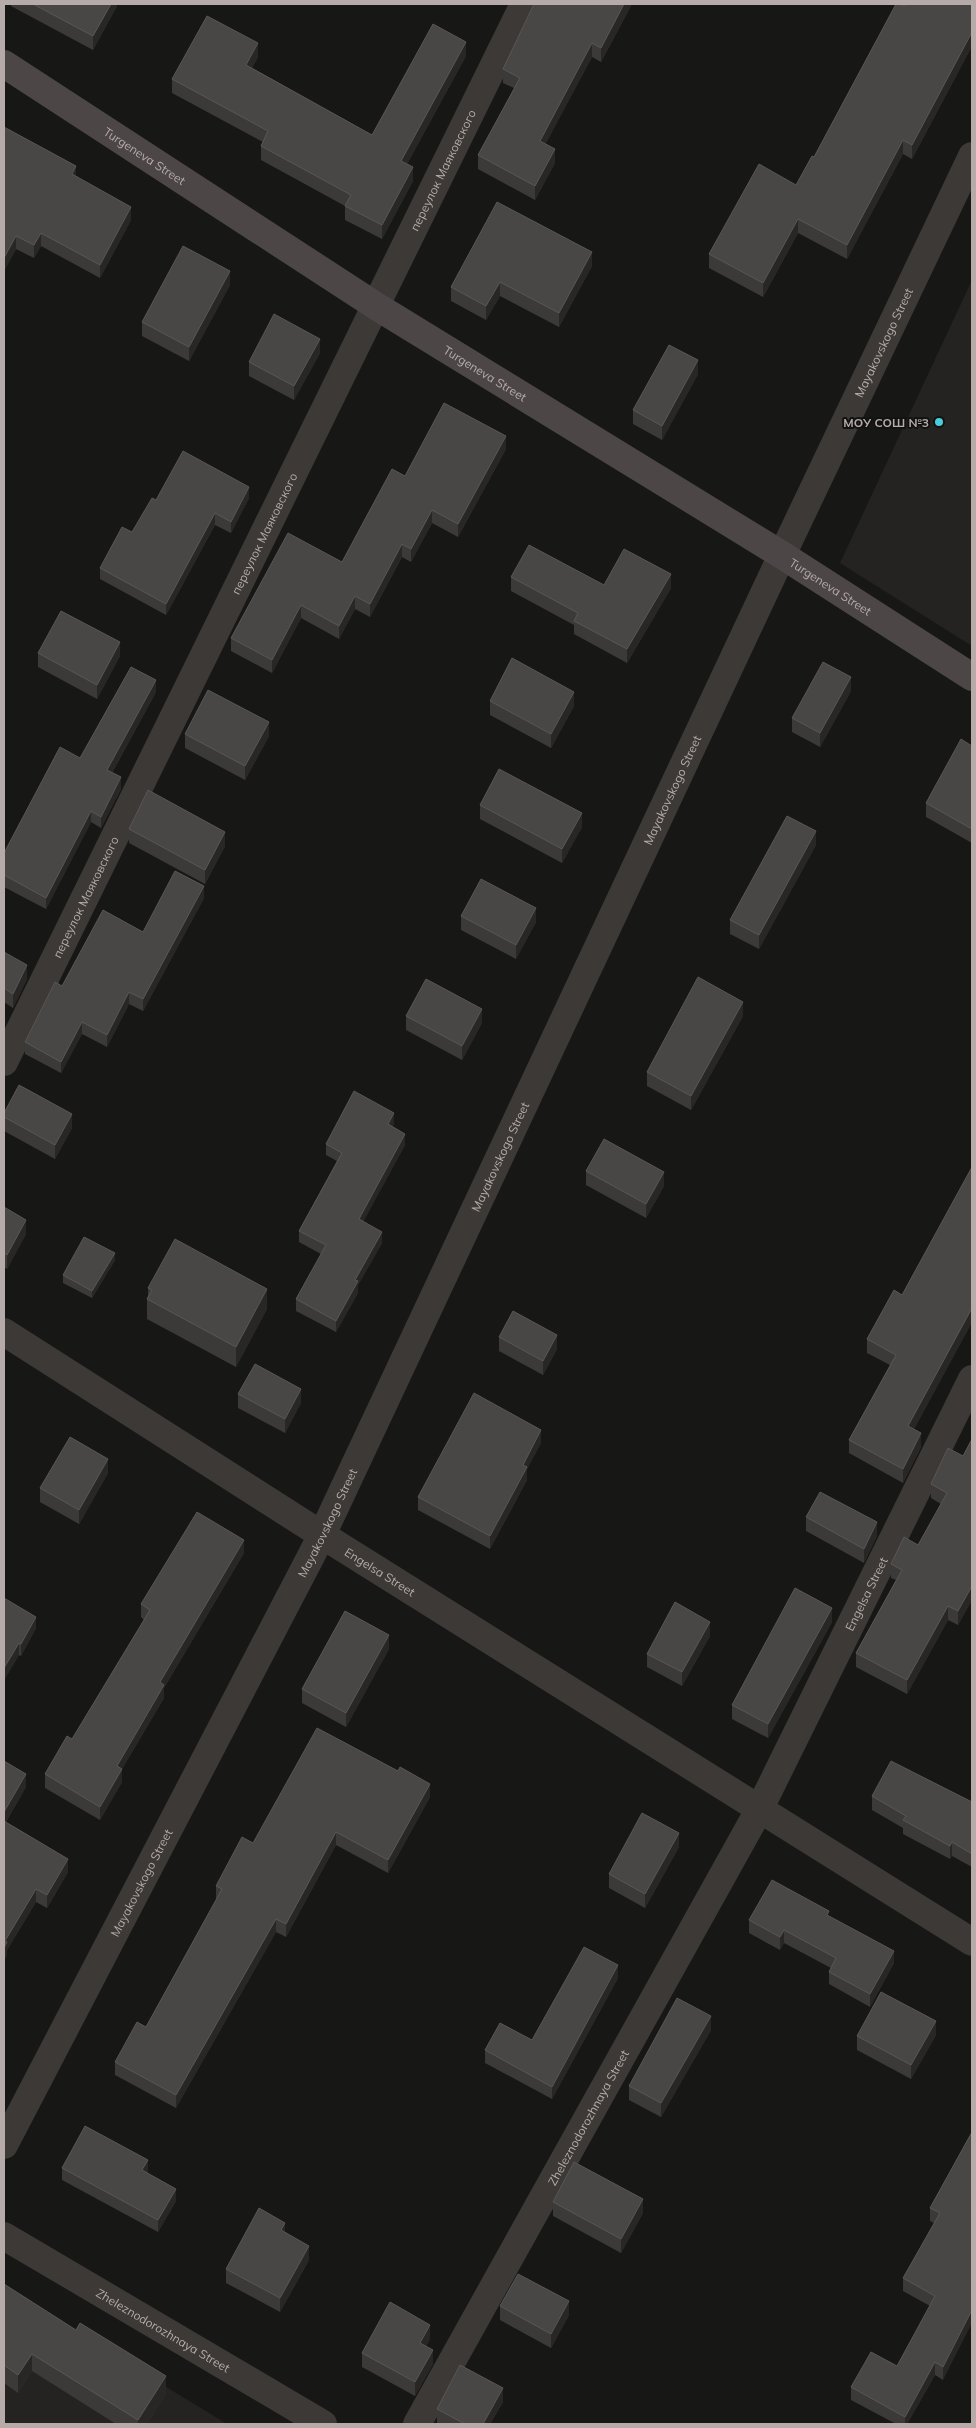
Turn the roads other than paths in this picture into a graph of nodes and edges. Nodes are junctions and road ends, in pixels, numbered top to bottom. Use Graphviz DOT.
graph roads {
  1 [pos="524,4"];
  2 [pos="4,64"];
  3 [pos="972,156"];
  4 [pos="376,306"];
  5 [pos="782,556"];
  6 [pos="972,677"];
  7 [pos="4,1062"];
  8 [pos="4,1332"];
  9 [pos="972,1379"];
  10 [pos="322,1535"];
  11 [pos="759,1810"];
  12 [pos="972,1942"];
  13 [pos="4,2145"];
  14 [pos="4,2236"];
  15 [pos="323,2424"];
  16 [pos="416,2424"];
  1 -- 4 [label="street, переулок Маяковского"];
  2 -- 4 [label="main road, Turgeneva Street"];
  3 -- 5 [label="street, Mayakovskogo Street"];
  4 -- 5 [label="main road, Turgeneva Street"];
  4 -- 7 [label="street, переулок Маяковского"];
  5 -- 6 [label="main road, Turgeneva Street"];
  5 -- 10 [label="street, Mayakovskogo Street"];
  8 -- 10 [label="street, Engelsa Street"];
  9 -- 11 [label="street, Engelsa Street"];
  10 -- 11 [label="street, Engelsa Street"];
  10 -- 13 [label="street, Mayakovskogo Street"];
  11 -- 12 [label="street, Engelsa Street"];
  11 -- 16 [label="street, Zheleznodorozhnaya Street"];
  14 -- 15 [label="street, Zheleznodorozhnaya Street"];
}
